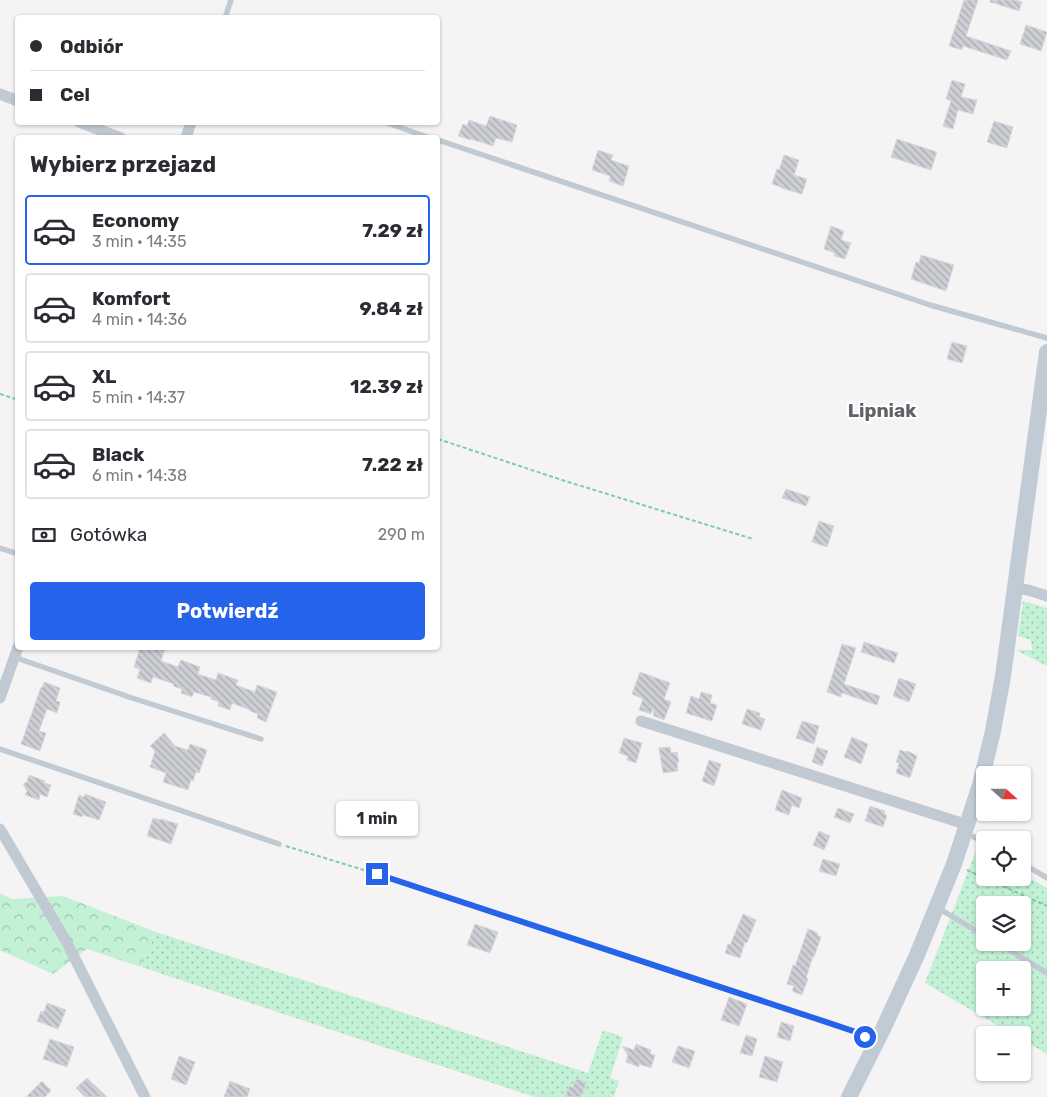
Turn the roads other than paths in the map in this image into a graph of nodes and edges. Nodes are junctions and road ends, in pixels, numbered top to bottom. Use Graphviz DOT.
graph roads {
  1 [pos="231,0"];
  2 [pos="226,15"];
  3 [pos="0,94"];
  4 [pos="15,100"];
  5 [pos="87,125"];
  6 [pos="393,125"];
  7 [pos="113,135"];
  8 [pos="421,135"];
  9 [pos="440,141"];
  10 [pos="1047,338"];
  11 [pos="1047,352"];
  12 [pos="0,548"];
  13 [pos="15,553"];
  14 [pos="1015,588"];
  15 [pos="1047,596"];
  16 [pos="16,652"];
  17 [pos="0,698"];
  18 [pos="641,721"];
  19 [pos="261,739"];
  20 [pos="0,749"];
  21 [pos="967,829"];
  22 [pos="0,830"];
  23 [pos="976,836"];
  24 [pos="279,844"];
  25 [pos="1031,868"];
  26 [pos="377,874"];
  27 [pos="1047,878"];
  28 [pos="936,909"];
  29 [pos="976,931"];
  30 [pos="1011,951"];
  31 [pos="1047,973"];
  32 [pos="876,1044"];
  33 [pos="145,1097"];
  34 [pos="849,1097"];
  1 -- 2 [label="lane"];
  3 -- 4 [label="street"];
  5 -- 7 [label="street"];
  6 -- 8 [label="lane"];
  9 -- 10 [label="lane"];
  11 -- 14 [label="street"];
  12 -- 13 [label="lane"];
  14 -- 15 [label="street"];
  14 -- 21 [label="street"];
  16 -- 17 [label="street"];
  16 -- 19 [label="lane"];
  18 -- 21 [label="street"];
  20 -- 24 [label="lane"];
  21 -- 23 [label="lane"];
  21 -- 28 [label="street"];
  22 -- 33 [label="street"];
  25 -- 27 [label="lane"];
  26 -- 32 [label="lane"];
  28 -- 29 [label="lane"];
  28 -- 32 [label="street"];
  30 -- 31 [label="lane"];
  32 -- 34 [label="street"];
}
